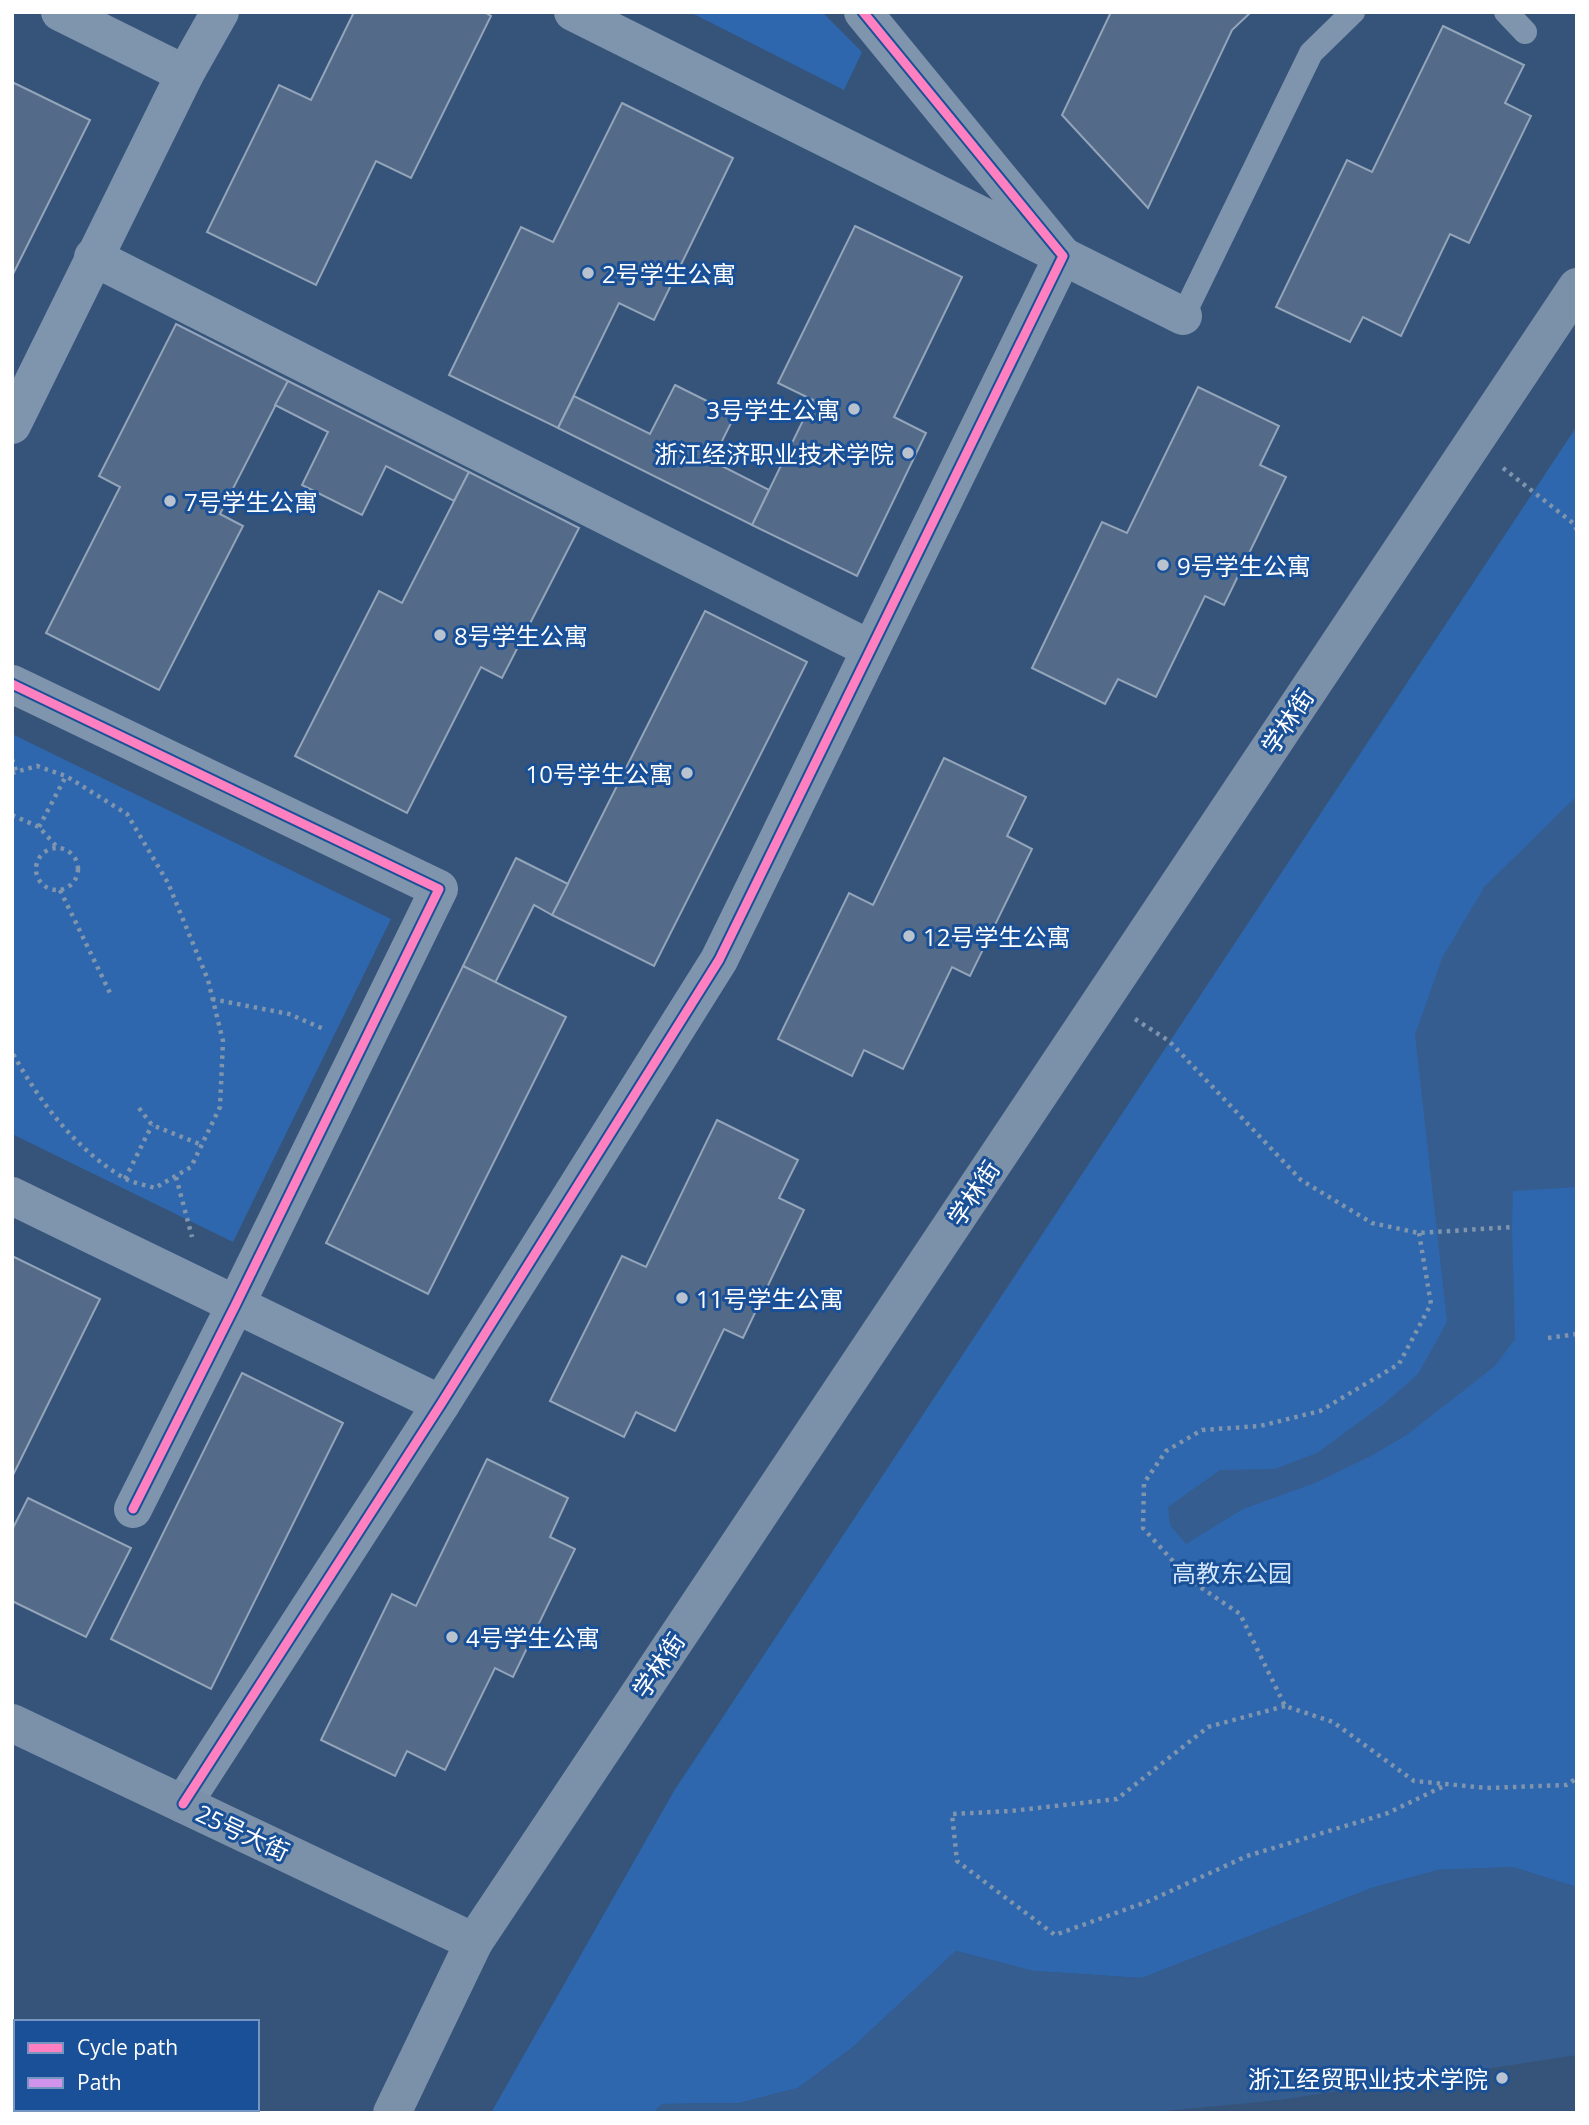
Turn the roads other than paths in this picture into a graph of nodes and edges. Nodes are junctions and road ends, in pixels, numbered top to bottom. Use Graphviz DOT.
graph roads {
  1 [pos="60,12"];
  2 [pos="220,12"];
  3 [pos="573,12"];
  4 [pos="863,12"];
  5 [pos="1353,12"];
  6 [pos="1506,12"];
  7 [pos="1525,32"];
  8 [pos="185,74"];
  9 [pos="1063,256"];
  10 [pos="93,257"];
  11 [pos="1577,287"];
  12 [pos="1183,316"];
  13 [pos="12,425"];
  14 [pos="870,649"];
  15 [pos="12,684"];
  16 [pos="12,1196"];
  17 [pos="221,1297"];
  18 [pos="441,1404"];
  19 [pos="133,1510"];
  20 [pos="12,1723"];
  21 [pos="183,1804"];
  22 [pos="474,1942"];
  23 [pos="392,2113"];
  1 -- 8 [label="street"];
  2 -- 8 [label="street"];
  3 -- 9 [label="street"];
  4 -- 9 [label="street"];
  5 -- 12 [label="lane"];
  6 -- 7 [label="lane"];
  8 -- 10 [label="street"];
  9 -- 12 [label="street"];
  9 -- 14 [label="street"];
  10 -- 13 [label="street"];
  10 -- 14 [label="street"];
  11 -- 22 [label="main road, 学林街"];
  14 -- 18 [label="street"];
  15 -- 17 [label="street"];
  16 -- 17 [label="street"];
  17 -- 18 [label="street"];
  17 -- 19 [label="street"];
  18 -- 21 [label="street"];
  20 -- 21 [label="main road, 25号大街"];
  21 -- 22 [label="main road, 25号大街"];
  22 -- 23 [label="main road, 学林街"];
}
